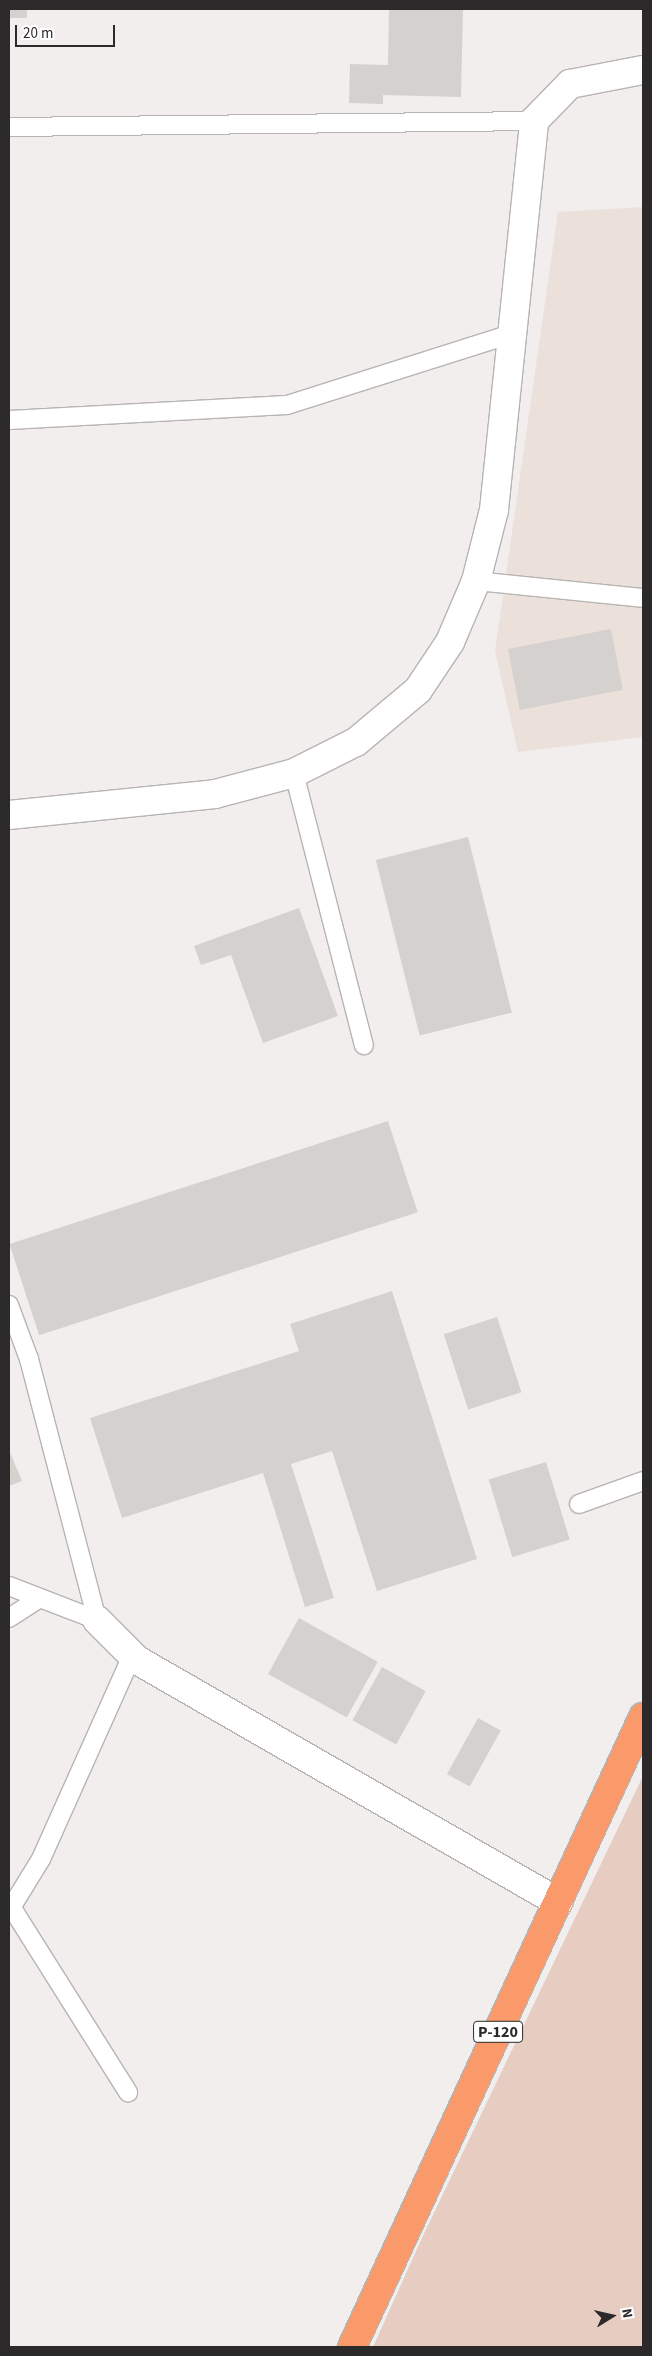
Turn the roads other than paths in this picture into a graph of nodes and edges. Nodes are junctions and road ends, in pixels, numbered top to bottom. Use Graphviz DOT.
graph roads {
  1 [pos="643,70"];
  2 [pos="534,121"];
  3 [pos="9,127"];
  4 [pos="514,334"];
  5 [pos="9,420"];
  6 [pos="476,581"];
  7 [pos="643,598"];
  8 [pos="294,773"];
  9 [pos="9,815"];
  10 [pos="364,1045"];
  11 [pos="9,1305"];
  12 [pos="643,1481"];
  13 [pos="579,1504"];
  14 [pos="9,1586"];
  15 [pos="38,1599"];
  16 [pos="9,1618"];
  17 [pos="97,1620"];
  18 [pos="132,1656"];
  19 [pos="643,1718"];
  20 [pos="558,1902"];
  21 [pos="10,1910"];
  22 [pos="128,2092"];
  23 [pos="352,2347"];
  1 -- 2 [label="street"];
  2 -- 3 [label="lane"];
  2 -- 4 [label="street"];
  4 -- 5 [label="lane"];
  4 -- 6 [label="street"];
  6 -- 7 [label="lane"];
  6 -- 8 [label="street"];
  8 -- 9 [label="street"];
  8 -- 10 [label="lane"];
  11 -- 17 [label="lane"];
  12 -- 13 [label="lane"];
  14 -- 15 [label="lane"];
  15 -- 16 [label="lane"];
  15 -- 17 [label="lane"];
  17 -- 18 [label="street"];
  18 -- 20 [label="street"];
  18 -- 21 [label="lane"];
  19 -- 20 [label="highway, Р-120"];
  20 -- 23 [label="highway, Р-120"];
  21 -- 22 [label="lane"];
}
